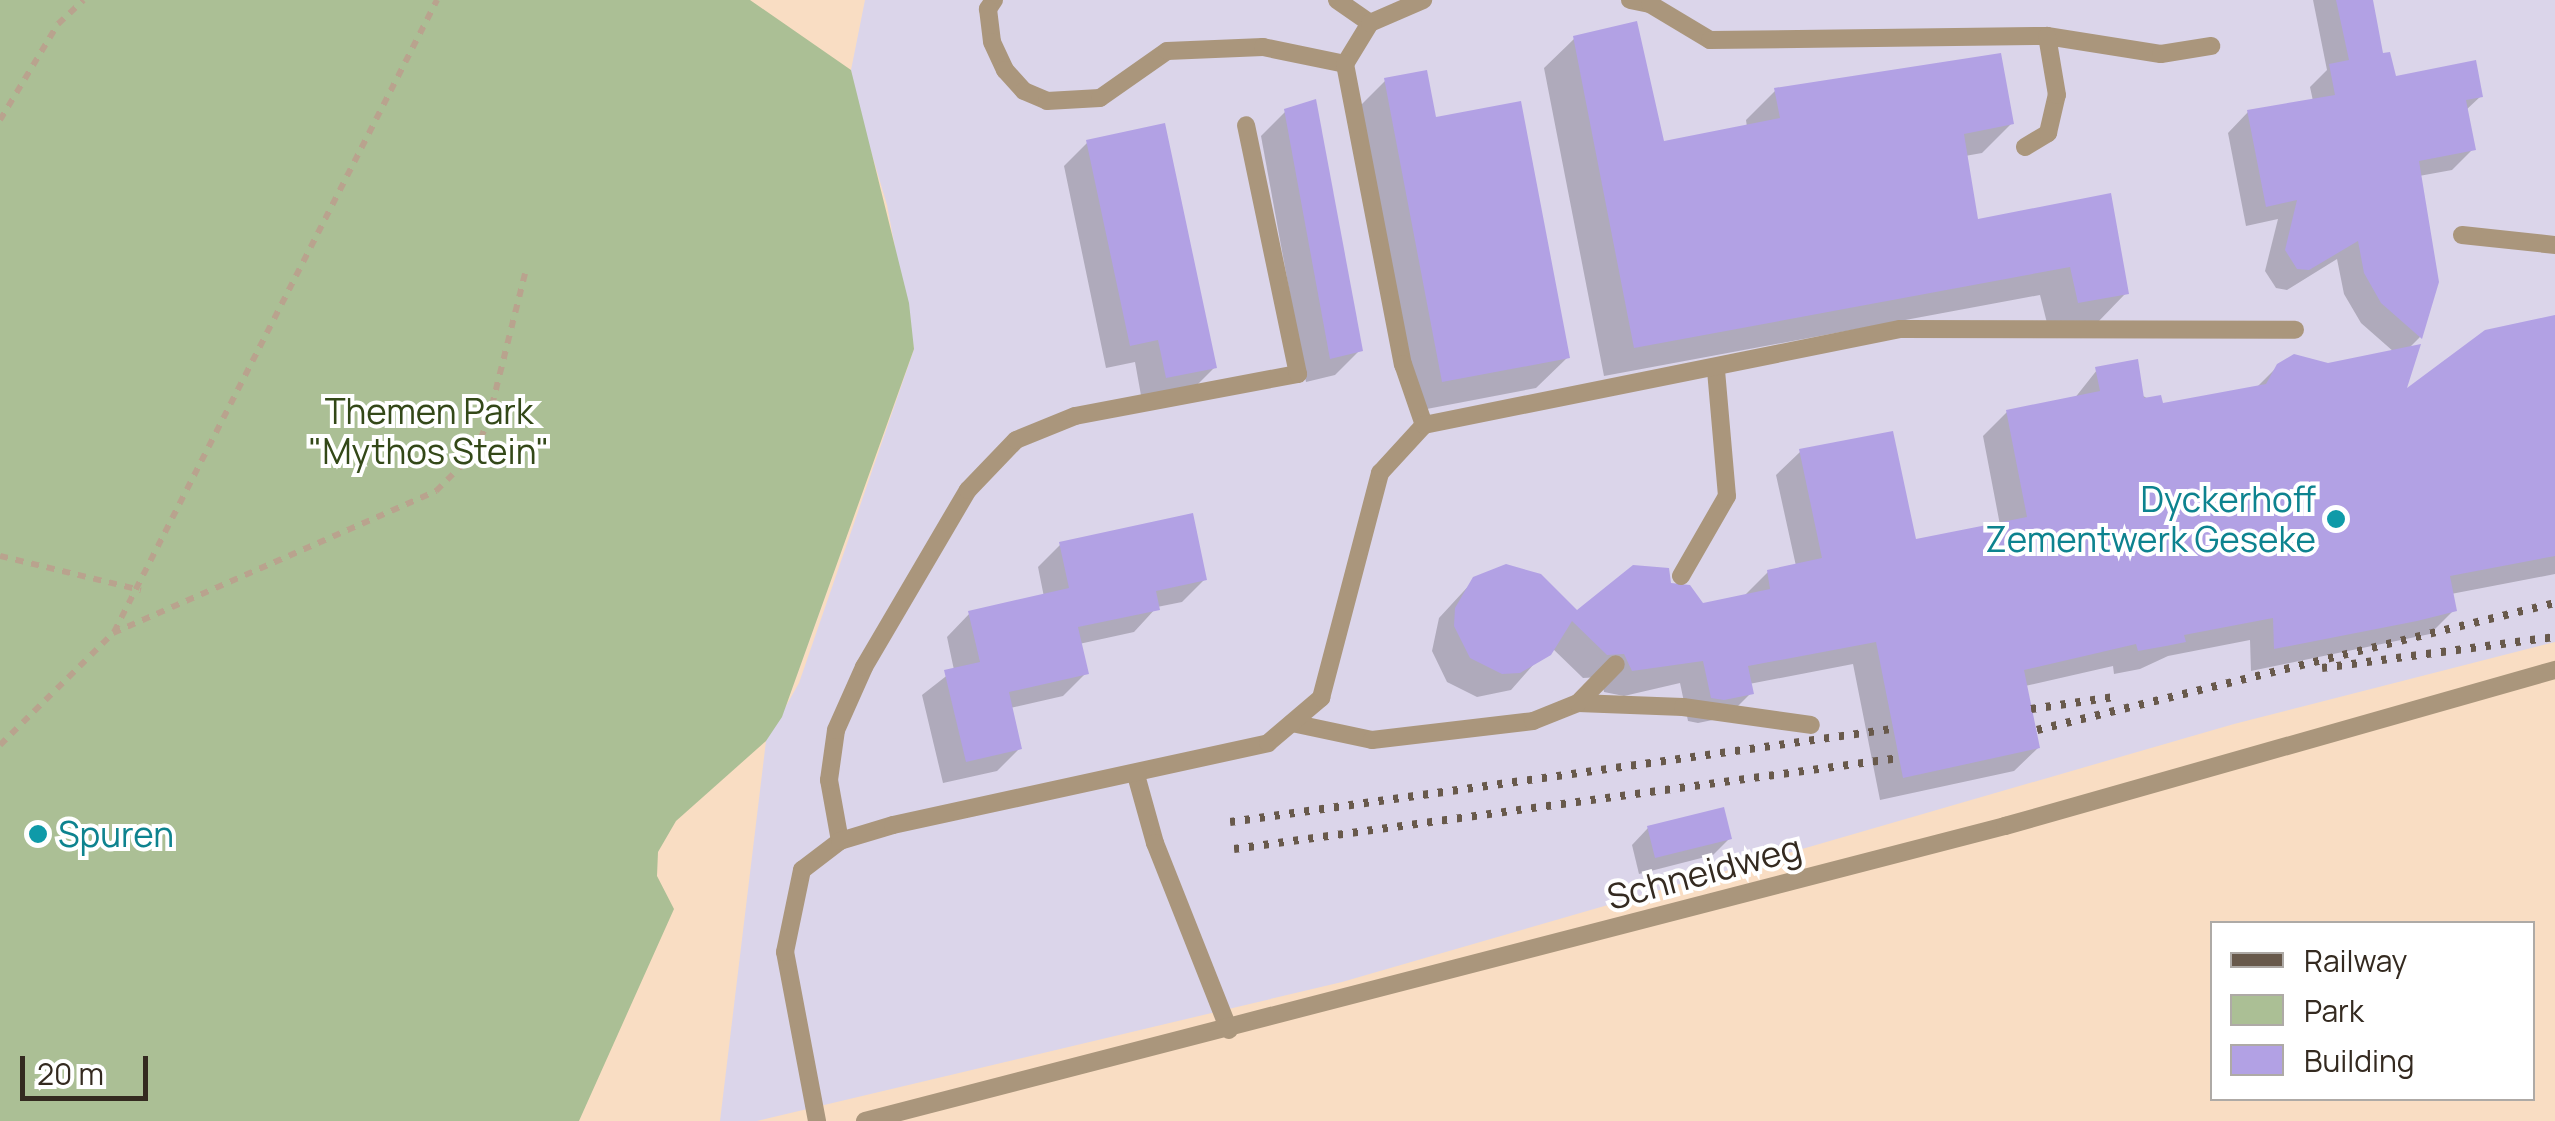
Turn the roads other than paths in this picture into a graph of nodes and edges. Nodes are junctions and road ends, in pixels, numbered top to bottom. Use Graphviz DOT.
graph roads {
  1 [pos="994,0"];
  2 [pos="1338,0"];
  3 [pos="1424,0"];
  4 [pos="1630,0"];
  5 [pos="1370,23"];
  6 [pos="2047,36"];
  7 [pos="2211,46"];
  8 [pos="1345,64"];
  9 [pos="1246,125"];
  10 [pos="2025,147"];
  11 [pos="2462,235"];
  12 [pos="2555,245"];
  13 [pos="2295,330"];
  14 [pos="1716,369"];
  15 [pos="1424,425"];
  16 [pos="1680,576"];
  17 [pos="1616,664"];
  18 [pos="2555,670"];
  19 [pos="1578,703"];
  20 [pos="1292,722"];
  21 [pos="1811,725"];
  22 [pos="1136,775"];
  23 [pos="840,842"];
  24 [pos="1229,1030"];
  25 [pos="818,1121"];
  26 [pos="865,1121"];
  1 -- 8 [label="lane"];
  2 -- 5 [label="lane"];
  3 -- 5 [label="lane"];
  4 -- 6 [label="lane"];
  5 -- 8 [label="lane"];
  6 -- 7 [label="lane"];
  6 -- 10 [label="lane"];
  8 -- 15 [label="lane"];
  9 -- 23 [label="lane"];
  11 -- 12 [label="lane"];
  13 -- 14 [label="lane"];
  14 -- 15 [label="lane"];
  14 -- 16 [label="lane"];
  15 -- 20 [label="lane"];
  17 -- 19 [label="lane"];
  18 -- 24 [label="lane, Schneidweg"];
  19 -- 20 [label="lane"];
  19 -- 21 [label="lane"];
  20 -- 22 [label="lane"];
  22 -- 23 [label="lane"];
  22 -- 24 [label="lane"];
  23 -- 25 [label="lane"];
  24 -- 26 [label="lane, Schneidweg"];
}
